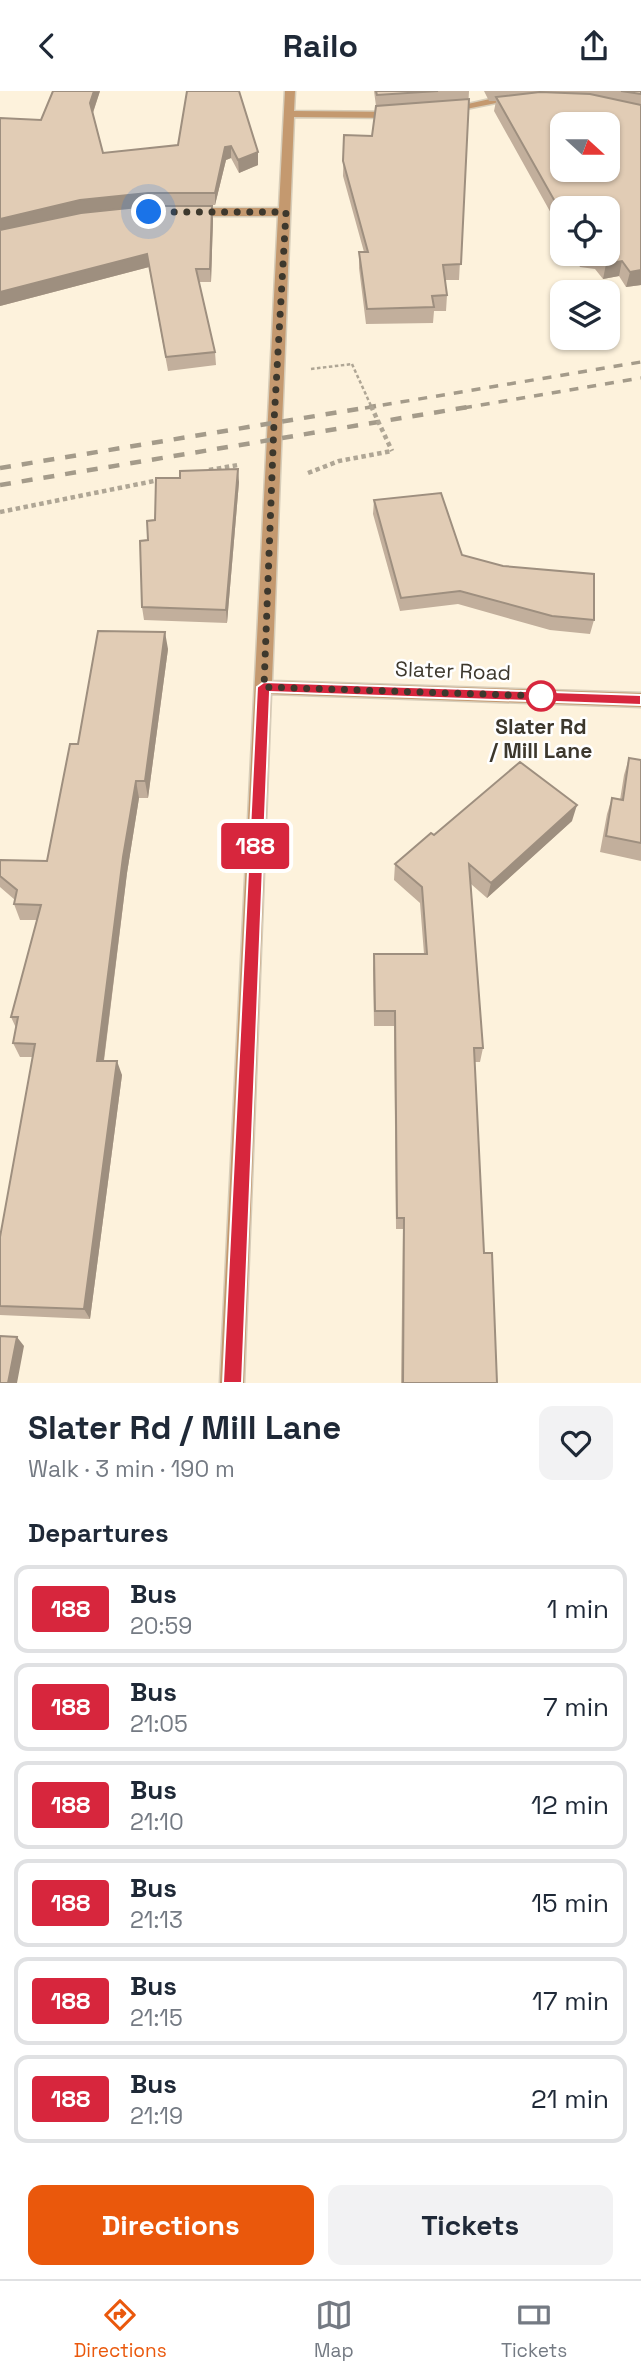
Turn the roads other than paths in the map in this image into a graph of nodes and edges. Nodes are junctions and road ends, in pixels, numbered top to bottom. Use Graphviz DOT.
graph roads {
  1 [pos="290,91"];
  2 [pos="521,95"];
  3 [pos="434,112"];
  4 [pos="289,114"];
  5 [pos="410,114"];
  6 [pos="176,212"];
  7 [pos="286,212"];
  8 [pos="264,687"];
  9 [pos="641,700"];
  10 [pos="232,1383"];
  1 -- 4 [label="street"];
  2 -- 3 [label="street"];
  4 -- 5 [label="street"];
  4 -- 7 [label="street"];
  6 -- 7 [label="street"];
  7 -- 8 [label="street"];
  8 -- 9 [label="street, Slater Road"];
  8 -- 10 [label="street"];
}
